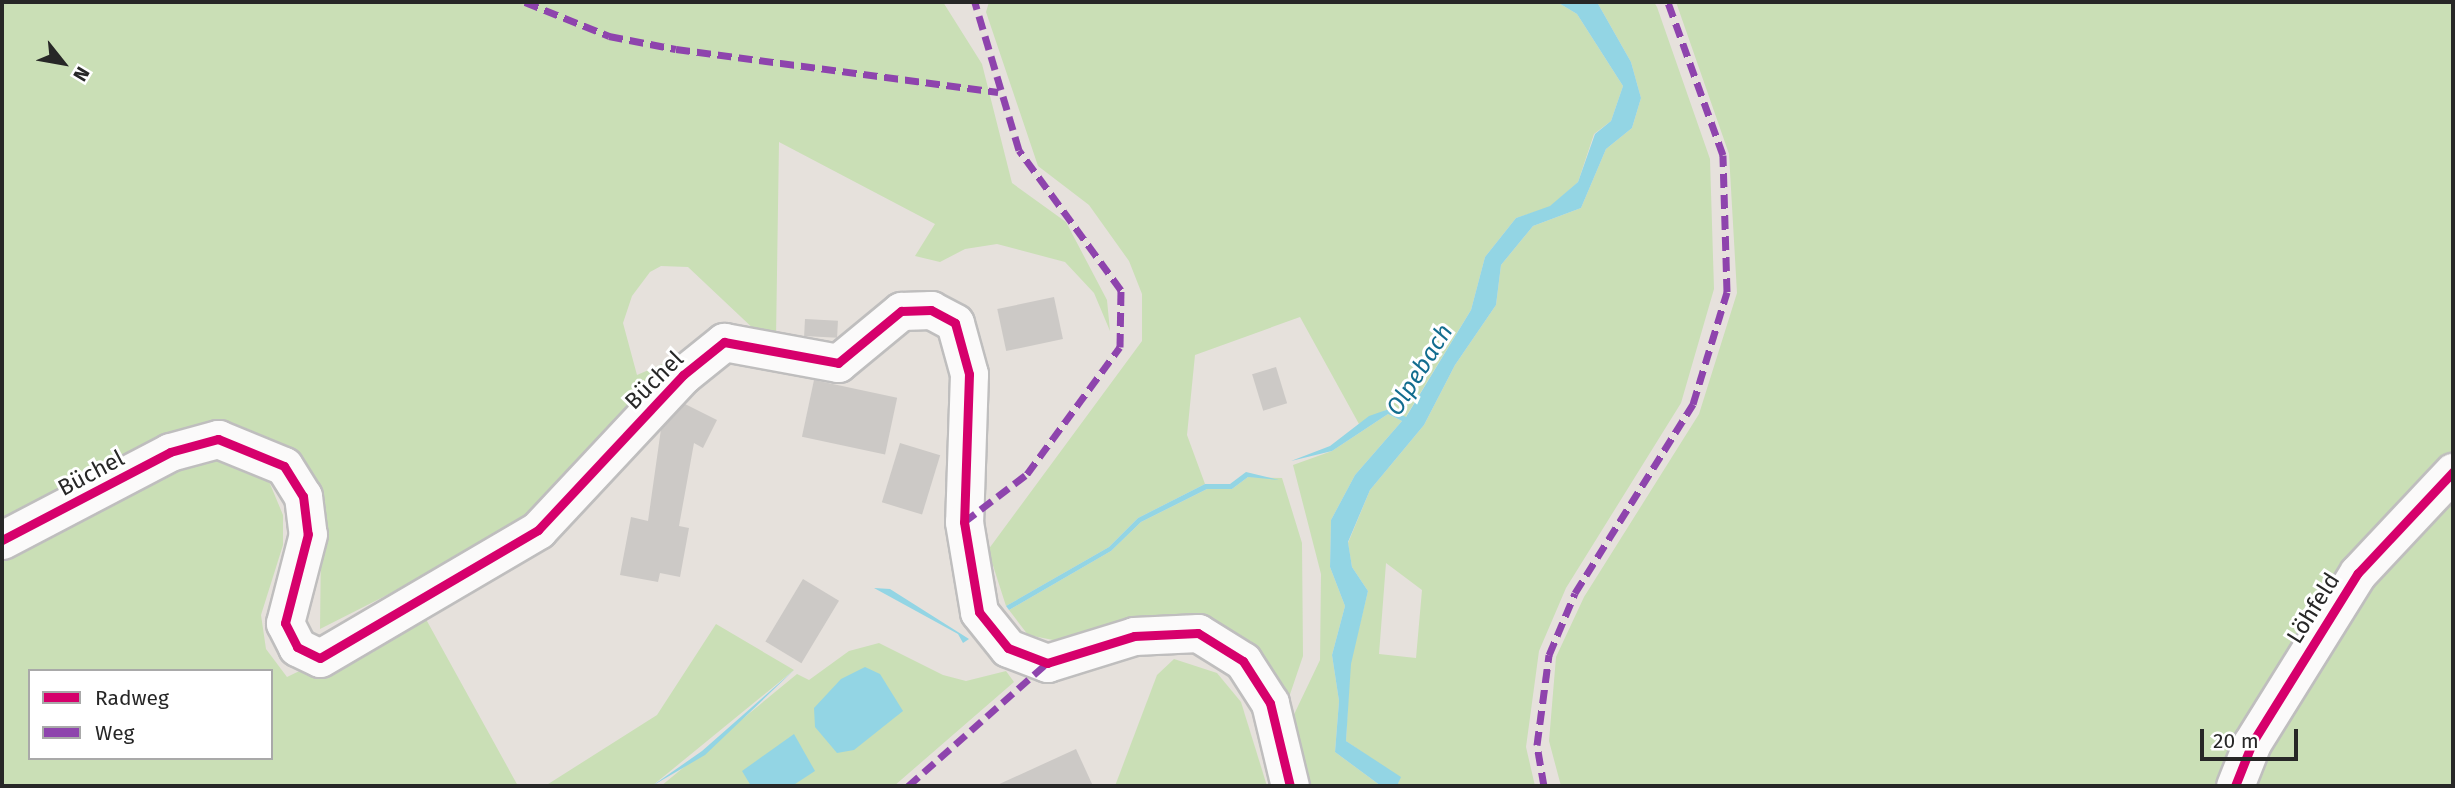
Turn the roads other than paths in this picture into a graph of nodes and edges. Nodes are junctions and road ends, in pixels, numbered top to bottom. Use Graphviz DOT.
graph roads {
  1 [pos="2453,472"];
  2 [pos="2,540"];
  3 [pos="1290,786"];
  4 [pos="2235,786"];
  1 -- 4 [label="street, Löhfeld"];
  2 -- 3 [label="street, Büchel"];
}
